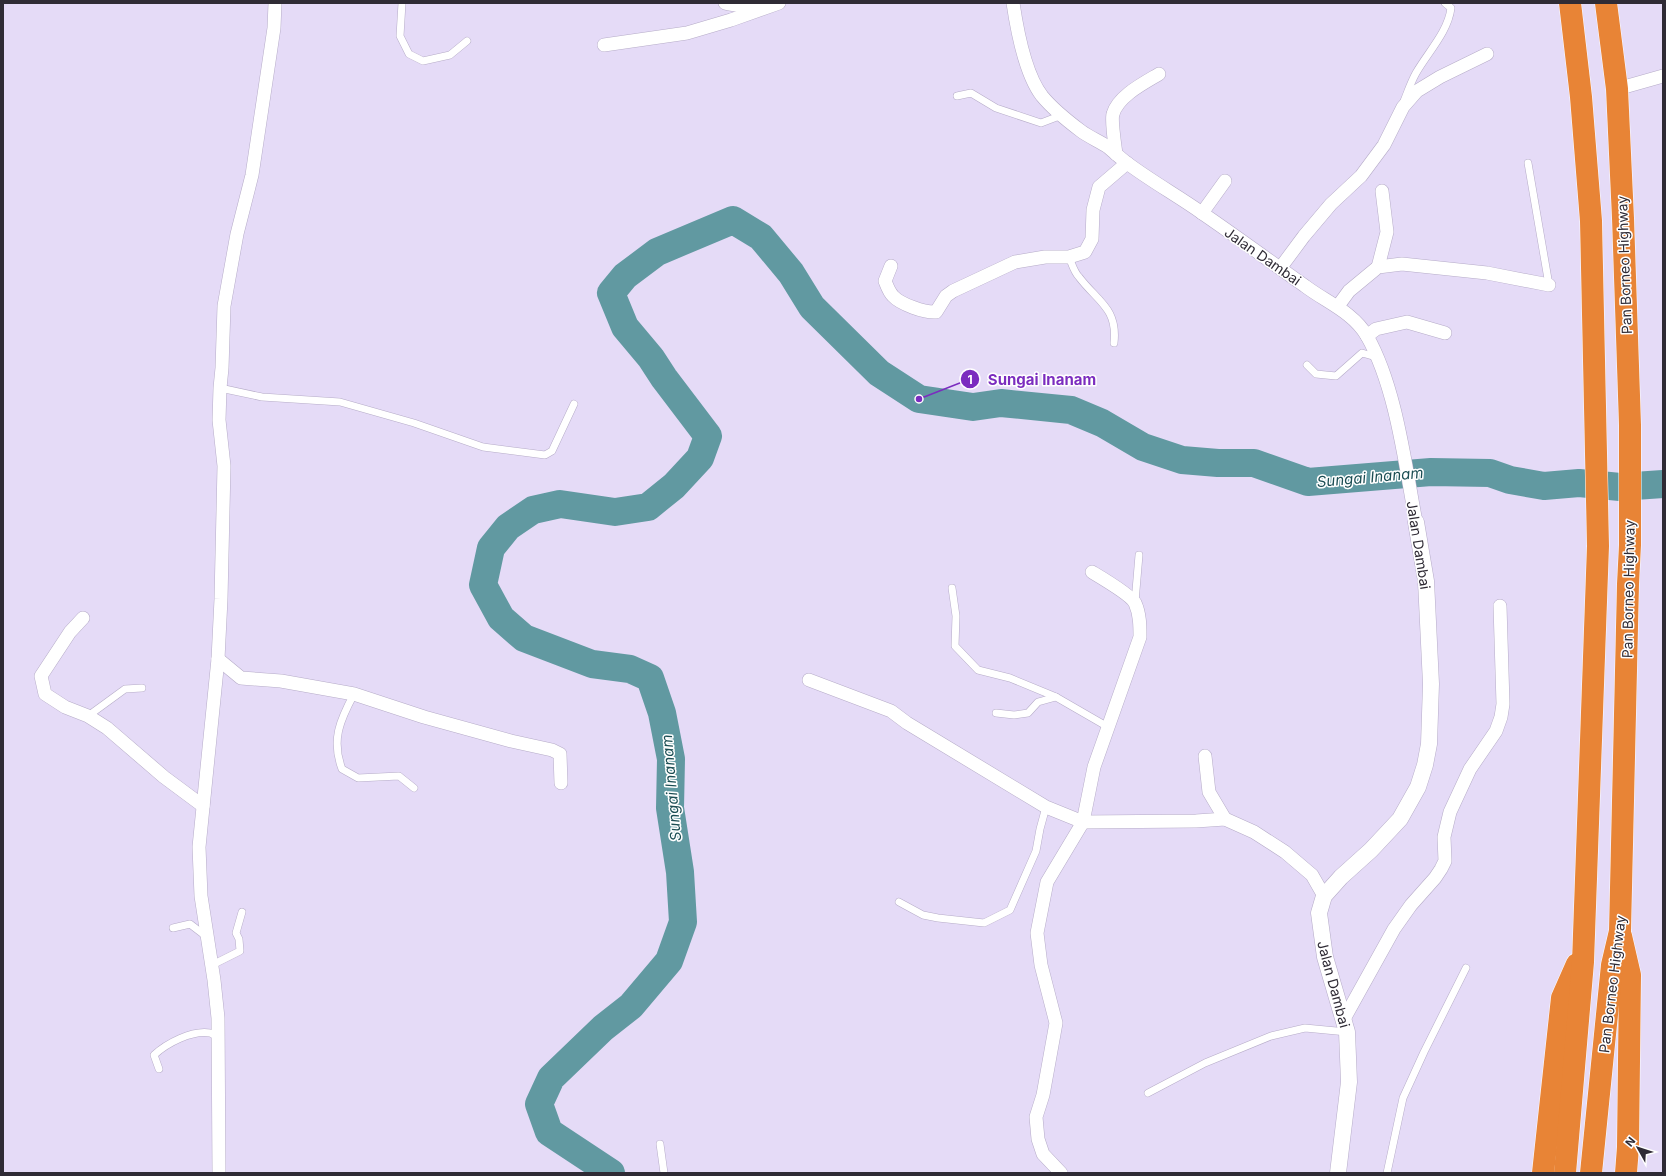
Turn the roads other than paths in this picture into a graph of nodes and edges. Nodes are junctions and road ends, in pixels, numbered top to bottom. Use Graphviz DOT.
graph roads {
  1 [pos="275,3"];
  2 [pos="402,3"];
  3 [pos="725,3"];
  4 [pos="779,3"];
  5 [pos="1013,3"];
  6 [pos="1445,3"];
  7 [pos="1570,3"];
  8 [pos="1606,3"];
  9 [pos="766,9"];
  10 [pos="467,41"];
  11 [pos="604,44"];
  12 [pos="1487,54"];
  13 [pos="1159,74"];
  14 [pos="1663,76"];
  15 [pos="1617,89"];
  16 [pos="957,96"];
  17 [pos="1403,107"];
  18 [pos="1062,115"];
  19 [pos="1116,154"];
  20 [pos="1128,163"];
  21 [pos="1528,163"];
  22 [pos="1225,181"];
  23 [pos="1382,191"];
  24 [pos="1202,213"];
  25 [pos="1069,257"];
  26 [pos="891,266"];
  27 [pos="1280,267"];
  28 [pos="1378,267"];
  29 [pos="1549,285"];
  30 [pos="1338,306"];
  31 [pos="1445,333"];
  32 [pos="1366,336"];
  33 [pos="1114,343"];
  34 [pos="1376,357"];
  35 [pos="1307,365"];
  36 [pos="220,388"];
  37 [pos="574,404"];
  38 [pos="1416,522"];
  39 [pos="1139,556"];
  40 [pos="1092,572"];
  41 [pos="952,588"];
  42 [pos="1135,602"];
  43 [pos="1500,606"];
  44 [pos="82,618"];
  45 [pos="218,659"];
  46 [pos="809,680"];
  47 [pos="142,688"];
  48 [pos="354,694"];
  49 [pos="1056,697"];
  50 [pos="996,713"];
  51 [pos="88,716"];
  52 [pos="1108,727"];
  53 [pos="1205,756"];
  54 [pos="561,784"];
  55 [pos="414,788"];
  56 [pos="203,806"];
  57 [pos="1046,807"];
  58 [pos="1225,819"];
  59 [pos="1083,822"];
  60 [pos="1324,896"];
  61 [pos="899,902"];
  62 [pos="242,912"];
  63 [pos="173,928"];
  64 [pos="1620,931"];
  65 [pos="207,938"];
  66 [pos="1583,956"];
  67 [pos="212,965"];
  68 [pos="1466,968"];
  69 [pos="1345,1026"];
  70 [pos="218,1038"];
  71 [pos="159,1069"];
  72 [pos="1148,1093"];
  73 [pos="660,1144"];
  74 [pos="219,1173"];
  75 [pos="664,1173"];
  76 [pos="1062,1173"];
  77 [pos="1338,1173"];
  78 [pos="1387,1173"];
  79 [pos="1543,1173"];
  80 [pos="1565,1173"];
  81 [pos="1591,1173"];
  82 [pos="1626,1173"];
  1 -- 36 [label="street"];
  2 -- 10 [label="lane"];
  3 -- 9 [label="street"];
  4 -- 9 [label="street"];
  5 -- 18 [label="street, Jalan Dambai"];
  6 -- 17 [label="lane"];
  7 -- 66 [label="highway, Pan Borneo Highway"];
  8 -- 15 [label="highway, Pan Borneo Highway"];
  9 -- 11 [label="street"];
  12 -- 17 [label="street"];
  13 -- 19 [label="street"];
  14 -- 15 [label="street"];
  15 -- 64 [label="highway, Pan Borneo Highway"];
  16 -- 18 [label="lane"];
  17 -- 27 [label="street"];
  18 -- 19 [label="street, Jalan Dambai"];
  19 -- 20 [label="street, Jalan Dambai"];
  20 -- 24 [label="street, Jalan Dambai"];
  20 -- 25 [label="street"];
  21 -- 29 [label="lane"];
  22 -- 24 [label="street"];
  23 -- 28 [label="street"];
  24 -- 27 [label="street, Jalan Dambai"];
  25 -- 26 [label="street"];
  25 -- 33 [label="lane"];
  27 -- 30 [label="street, Jalan Dambai"];
  28 -- 29 [label="street"];
  28 -- 30 [label="street"];
  30 -- 32 [label="street, Jalan Dambai"];
  31 -- 32 [label="street"];
  32 -- 34 [label="street, Jalan Dambai"];
  34 -- 35 [label="lane"];
  34 -- 38 [label="street, Jalan Dambai"];
  36 -- 37 [label="lane"];
  36 -- 45 [label="street"];
  38 -- 60 [label="street, Jalan Dambai"];
  39 -- 42 [label="lane"];
  40 -- 42 [label="street"];
  41 -- 49 [label="lane"];
  42 -- 52 [label="street"];
  43 -- 69 [label="street"];
  44 -- 51 [label="street"];
  45 -- 48 [label="street"];
  45 -- 56 [label="street"];
  46 -- 57 [label="street"];
  47 -- 51 [label="lane"];
  48 -- 54 [label="street"];
  48 -- 55 [label="lane"];
  49 -- 50 [label="lane"];
  49 -- 52 [label="lane"];
  51 -- 56 [label="street"];
  52 -- 59 [label="street"];
  53 -- 58 [label="street"];
  56 -- 65 [label="street"];
  57 -- 59 [label="street"];
  57 -- 61 [label="lane"];
  58 -- 59 [label="street"];
  58 -- 60 [label="street"];
  59 -- 76 [label="street"];
  60 -- 69 [label="street, Jalan Dambai"];
  62 -- 67 [label="lane"];
  63 -- 65 [label="lane"];
  64 -- 81 [label="highway, Pan Borneo Highway"];
  64 -- 82 [label="highway"];
  65 -- 67 [label="street"];
  66 -- 79 [label="highway"];
  66 -- 80 [label="highway, Pan Borneo Highway"];
  67 -- 70 [label="street"];
  68 -- 78 [label="lane"];
  69 -- 72 [label="lane"];
  69 -- 77 [label="street, Jalan Dambai"];
  70 -- 71 [label="lane"];
  70 -- 74 [label="street"];
  73 -- 75 [label="lane"];
}
